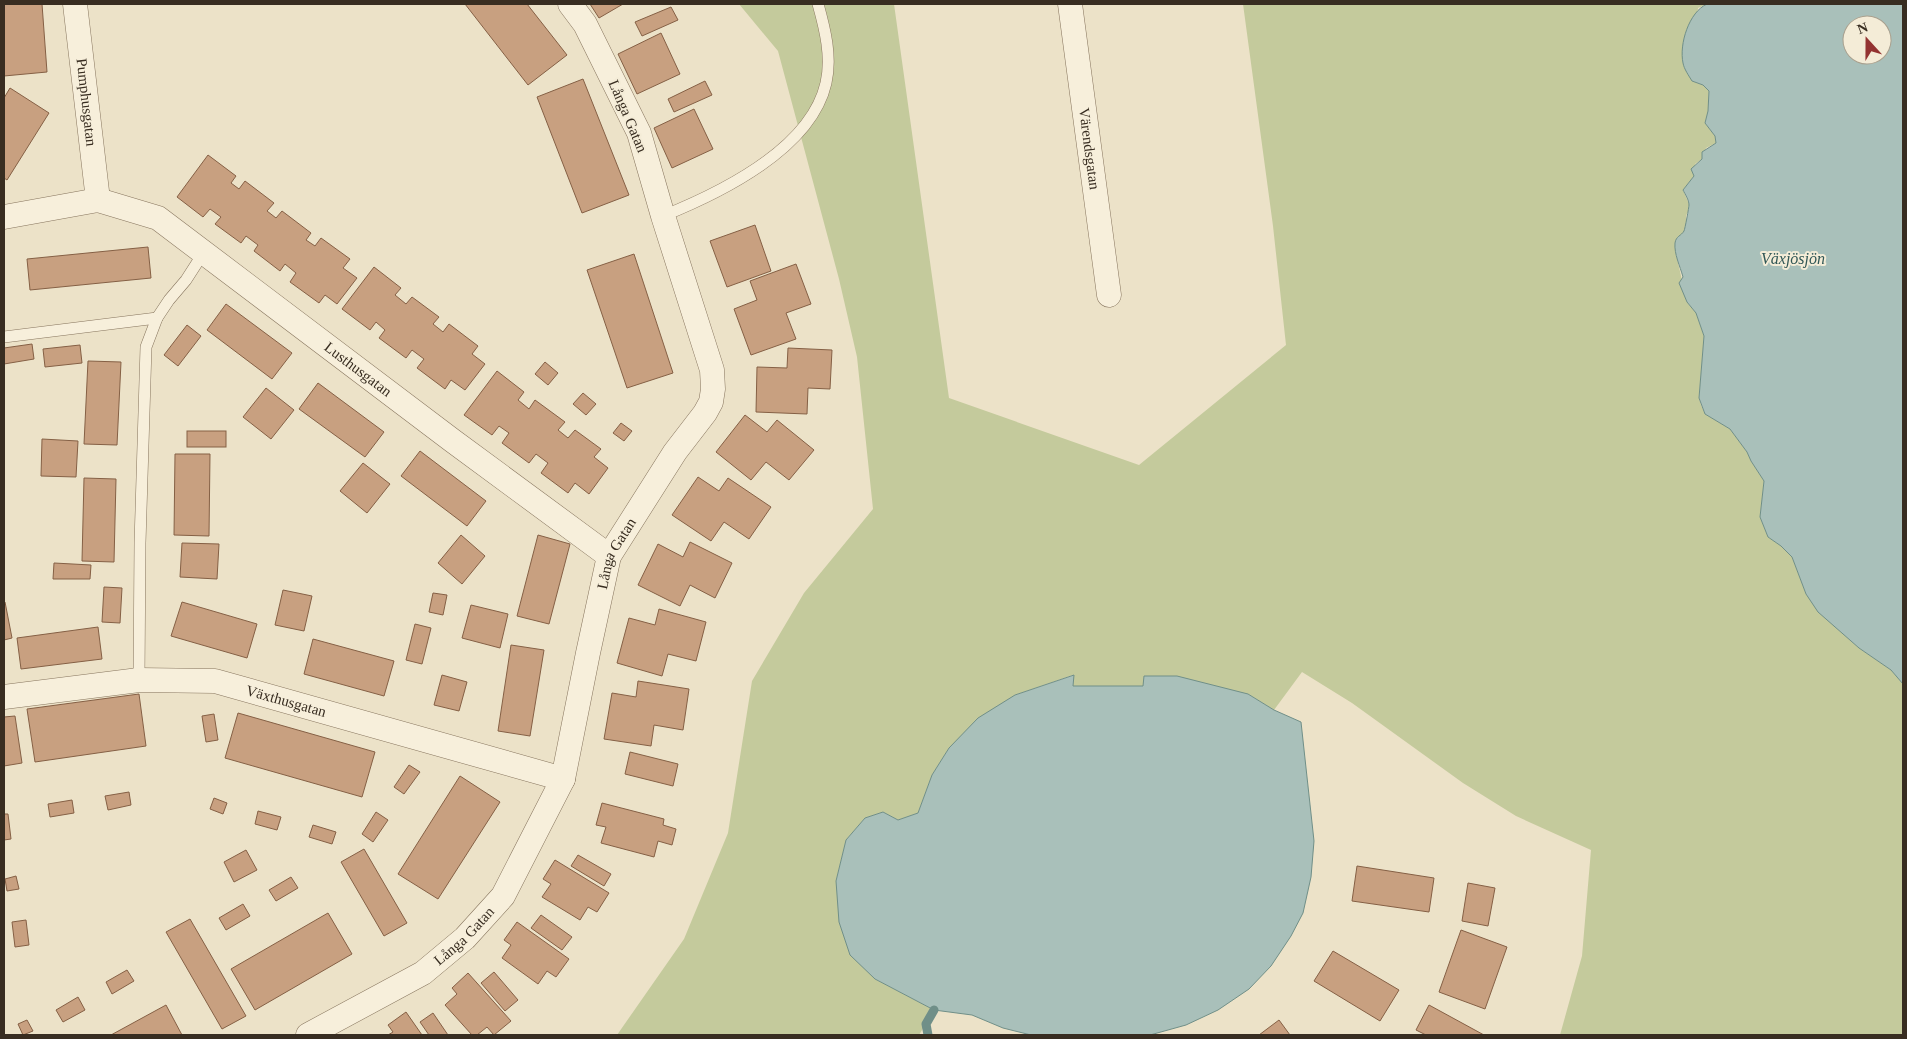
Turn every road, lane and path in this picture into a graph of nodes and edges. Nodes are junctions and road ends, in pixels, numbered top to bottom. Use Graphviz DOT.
graph roads {
  1 [pos="75,4"];
  2 [pos="570,4"];
  3 [pos="818,4"];
  4 [pos="1070,4"];
  5 [pos="98,200"];
  6 [pos="663,216"];
  7 [pos="4,217"];
  8 [pos="204,252"];
  9 [pos="1110,295"];
  10 [pos="157,318"];
  11 [pos="4,337"];
  12 [pos="609,556"];
  13 [pos="138,680"];
  14 [pos="4,697"];
  15 [pos="563,780"];
  16 [pos="308,1035"];
  1 -- 5 [label="street, Pumphusgatan"];
  2 -- 6 [label="street, Långa Gatan"];
  3 -- 6 [label="lane"];
  4 -- 9 [label="street, Värendsgatan"];
  5 -- 7 [label="street"];
  5 -- 8 [label="street, Lusthusgatan"];
  6 -- 12 [label="street, Långa Gatan"];
  8 -- 10 [label="lane"];
  8 -- 12 [label="street, Lusthusgatan"];
  10 -- 11 [label="lane"];
  10 -- 13 [label="lane"];
  12 -- 15 [label="street, Långa Gatan"];
  13 -- 14 [label="street, Växthusgatan"];
  13 -- 15 [label="street, Växthusgatan"];
  15 -- 16 [label="street, Långa Gatan"];
}
